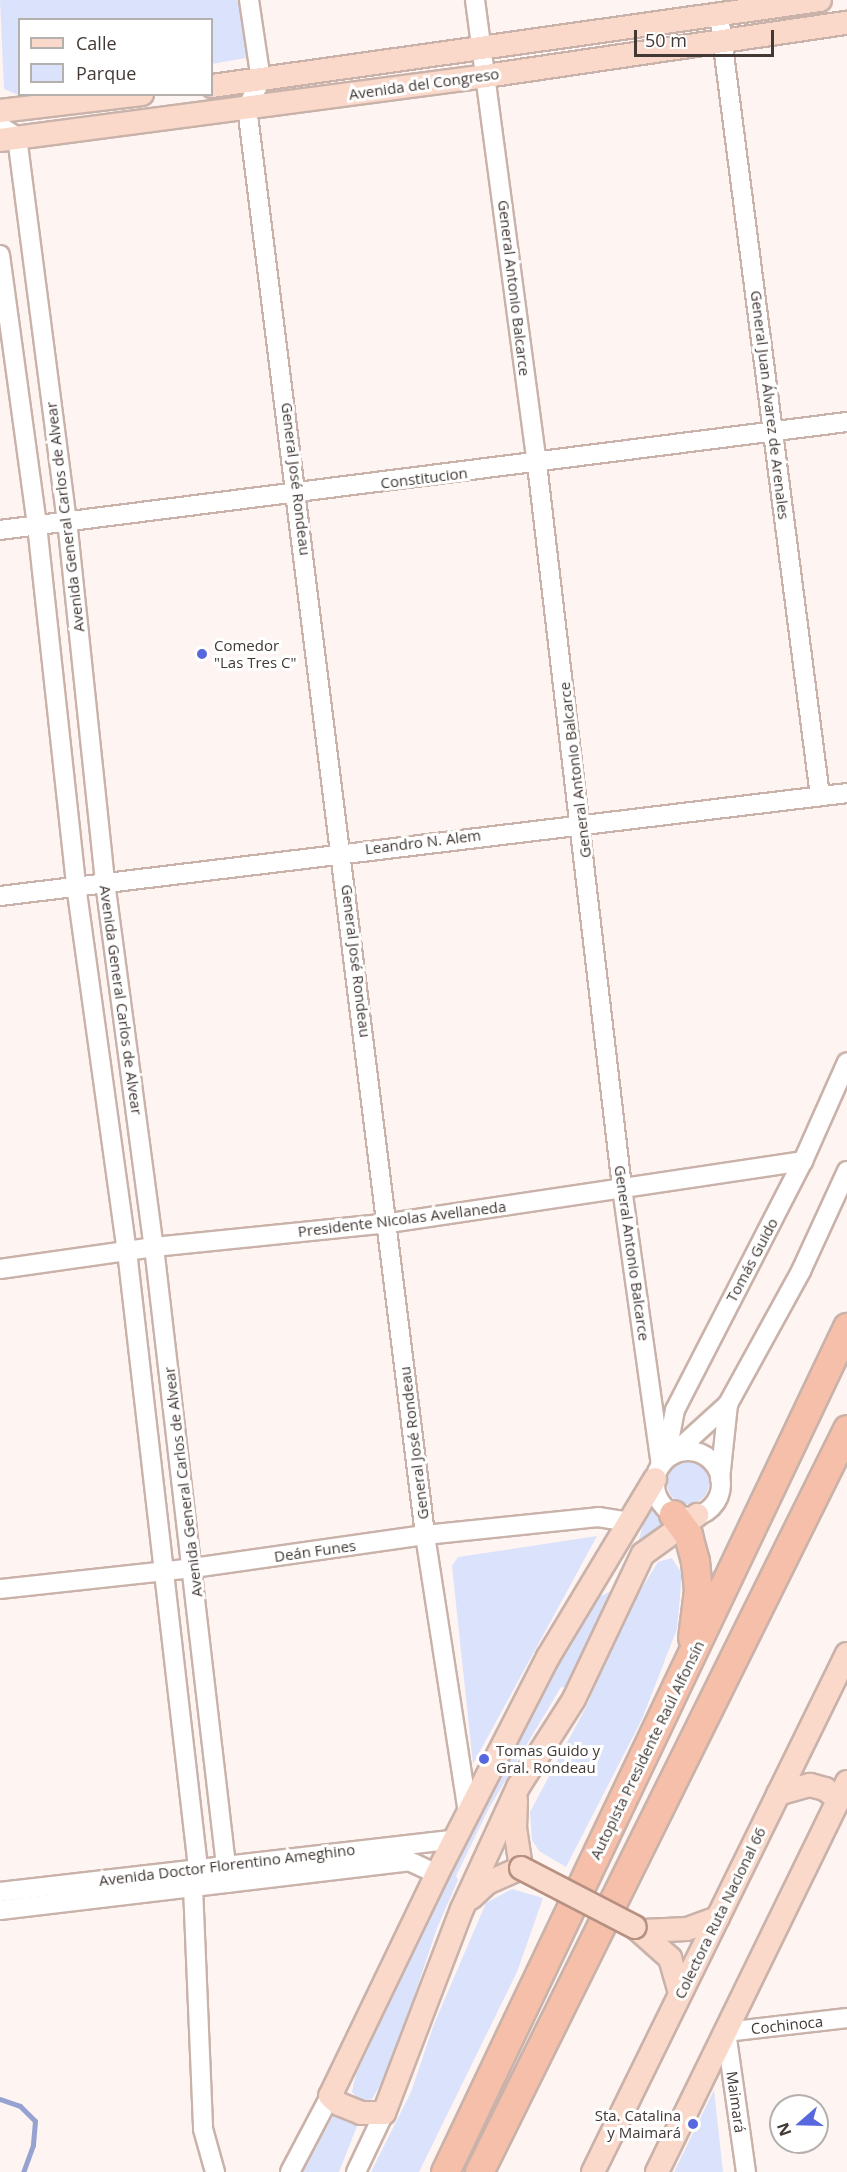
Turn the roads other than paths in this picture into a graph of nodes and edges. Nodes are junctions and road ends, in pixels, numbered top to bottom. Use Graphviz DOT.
graph roads {
  1 [pos="249,0"];
  2 [pos="474,0"];
  3 [pos="820,0"];
  4 [pos="719,15"];
  5 [pos="847,23"];
  6 [pos="723,41"];
  7 [pos="482,49"];
  8 [pos="486,76"];
  9 [pos="261,80"];
  10 [pos="213,86"];
  11 [pos="125,96"];
  12 [pos="247,107"];
  13 [pos="0,111"];
  14 [pos="6,134"];
  15 [pos="0,255"];
  16 [pos="847,422"];
  17 [pos="773,431"];
  18 [pos="537,464"];
  19 [pos="298,494"];
  20 [pos="67,520"];
  21 [pos="37,525"];
  22 [pos="0,530"];
  23 [pos="847,793"];
  24 [pos="820,796"];
  25 [pos="582,822"];
  26 [pos="342,852"];
  27 [pos="105,882"];
  28 [pos="76,885"];
  29 [pos="0,896"];
  30 [pos="847,1062"];
  31 [pos="803,1161"];
  32 [pos="847,1171"];
  33 [pos="622,1188"];
  34 [pos="388,1223"];
  35 [pos="154,1247"];
  36 [pos="127,1251"];
  37 [pos="0,1269"];
  38 [pos="847,1327"];
  39 [pos="728,1404"];
  40 [pos="847,1429"];
  41 [pos="663,1464"];
  42 [pos="720,1479"];
  43 [pos="684,1518"];
  44 [pos="630,1522"];
  45 [pos="425,1535"];
  46 [pos="657,1542"];
  47 [pos="695,1562"];
  48 [pos="193,1568"];
  49 [pos="164,1571"];
  50 [pos="0,1589"];
  51 [pos="847,1654"];
  52 [pos="685,1673"];
  53 [pos="518,1787"];
  54 [pos="844,1793"];
  55 [pos="778,1794"];
  56 [pos="468,1814"];
  57 [pos="455,1839"];
  58 [pos="228,1864"];
  59 [pos="198,1867"];
  60 [pos="521,1869"];
  61 [pos="437,1874"];
  62 [pos="228,1883"];
  63 [pos="193,1887"];
  64 [pos="0,1892"];
  65 [pos="462,1909"];
  66 [pos="0,1910"];
  67 [pos="718,1918"];
  68 [pos="639,1929"];
  69 [pos="680,1993"];
  70 [pos="847,2018"];
  71 [pos="726,2032"];
  72 [pos="330,2096"];
  73 [pos="384,2113"];
  74 [pos="216,2172"];
  75 [pos="290,2172"];
  76 [pos="356,2172"];
  77 [pos="445,2172"];
  78 [pos="479,2172"];
  79 [pos="593,2172"];
  80 [pos="657,2172"];
  81 [pos="746,2172"];
  1 -- 9 [label="street"];
  2 -- 7 [label="street, General Antonio Balcarce"];
  3 -- 4 [label="main road, Avenida del Congreso"];
  4 -- 6 [label="street, General Juan Álvarez de Arenales"];
  4 -- 7 [label="main road, Avenida del Congreso"];
  5 -- 6 [label="main road, Avenida del Congreso"];
  6 -- 8 [label="main road, Avenida del Congreso"];
  6 -- 17 [label="street, General Juan Álvarez de Arenales"];
  7 -- 8 [label="street, General Antonio Balcarce"];
  7 -- 9 [label="main road, Avenida del Congreso"];
  8 -- 12 [label="main road, Avenida del Congreso"];
  8 -- 18 [label="street, General Antonio Balcarce"];
  9 -- 10 [label="main road, Avenida del Congreso"];
  9 -- 12 [label="street"];
  11 -- 13 [label="main road"];
  12 -- 14 [label="main road, Avenida del Congreso"];
  12 -- 19 [label="street, General José Rondeau"];
  14 -- 20 [label="street, Avenida General Carlos de Alvear"];
  15 -- 21 [label="street, Avenida General Carlos de Alvear"];
  16 -- 17 [label="street, Constitucion"];
  17 -- 18 [label="street, Constitucion"];
  17 -- 24 [label="street, General Juan Álvarez de Arenales"];
  18 -- 19 [label="street, Constitucion"];
  18 -- 25 [label="street, General Antonio Balcarce"];
  19 -- 20 [label="street, Constitucion"];
  19 -- 26 [label="street, General José Rondeau"];
  20 -- 21 [label="street, Constitucion"];
  20 -- 27 [label="street, Avenida General Carlos de Alvear"];
  21 -- 22 [label="street, Constitucion"];
  21 -- 28 [label="street, Avenida General Carlos de Alvear"];
  23 -- 24 [label="street, Leandro N. Alem"];
  24 -- 25 [label="street, Leandro N. Alem"];
  25 -- 26 [label="street, Leandro N. Alem"];
  25 -- 33 [label="street, General Antonio Balcarce"];
  26 -- 27 [label="street, Leandro N. Alem"];
  26 -- 34 [label="street, General José Rondeau"];
  27 -- 28 [label="street, Leandro N. Alem"];
  27 -- 35 [label="street, Avenida General Carlos de Alvear"];
  28 -- 29 [label="street, Leandro N. Alem"];
  28 -- 36 [label="street, Avenida General Carlos de Alvear"];
  30 -- 31 [label="street, Tomás Guido"];
  31 -- 33 [label="street, Presidente Nicolas Avellaneda"];
  31 -- 41 [label="street, Tomás Guido"];
  32 -- 39 [label="street"];
  33 -- 34 [label="street, Presidente Nicolas Avellaneda"];
  33 -- 41 [label="street, General Antonio Balcarce"];
  34 -- 35 [label="street, Presidente Nicolas Avellaneda"];
  34 -- 45 [label="street, General José Rondeau"];
  35 -- 36 [label="street, Presidente Nicolas Avellaneda"];
  35 -- 48 [label="street, Avenida General Carlos de Alvear"];
  36 -- 37 [label="street, Presidente Nicolas Avellaneda"];
  36 -- 49 [label="street, Avenida General Carlos de Alvear"];
  38 -- 52 [label="highway, Autopista Presidente Raúl Alfonsín"];
  39 -- 41 [label="street"];
  39 -- 42 [label="street"];
  40 -- 78 [label="highway"];
  41 -- 42 [label="street"];
  41 -- 43 [label="street"];
  41 -- 44 [label="main road"];
  42 -- 43 [label="street"];
  43 -- 46 [label="main road"];
  43 -- 47 [label="highway"];
  44 -- 45 [label="street, Deán Funes"];
  44 -- 56 [label="main road"];
  45 -- 48 [label="street, Deán Funes"];
  45 -- 56 [label="street, General José Rondeau"];
  46 -- 47 [label="main road"];
  46 -- 53 [label="main road"];
  47 -- 52 [label="highway"];
  48 -- 49 [label="street, Deán Funes"];
  48 -- 58 [label="street, Avenida General Carlos de Alvear"];
  49 -- 50 [label="street, Deán Funes"];
  49 -- 59 [label="street, Avenida General Carlos de Alvear"];
  51 -- 55 [label="main road, Colectora Ruta Nacional 66"];
  52 -- 77 [label="highway, Autopista Presidente Raúl Alfonsín"];
  53 -- 60 [label="main road"];
  53 -- 65 [label="main road"];
  54 -- 55 [label="main road"];
  54 -- 71 [label="main road"];
  55 -- 67 [label="main road, Colectora Ruta Nacional 66"];
  56 -- 57 [label="main road"];
  57 -- 58 [label="street, Avenida Doctor Florentino Ameghino"];
  57 -- 61 [label="main road"];
  58 -- 59 [label="street, Avenida Doctor Florentino Ameghino"];
  58 -- 62 [label="street, Avenida General Carlos de Alvear"];
  59 -- 63 [label="street, Avenida General Carlos de Alvear"];
  59 -- 64 [label="street, Avenida Doctor Florentino Ameghino"];
  60 -- 65 [label="main road"];
  60 -- 68 [label="main road, bridge"];
  61 -- 62 [label="street, Avenida Doctor Florentino Ameghino"];
  61 -- 72 [label="main road"];
  62 -- 63 [label="street, Avenida Doctor Florentino Ameghino"];
  63 -- 66 [label="street, Avenida Doctor Florentino Ameghino"];
  63 -- 74 [label="street, Avenida General Carlos de Alvear"];
  65 -- 73 [label="main road"];
  67 -- 68 [label="main road"];
  67 -- 69 [label="main road, Colectora Ruta Nacional 66"];
  68 -- 69 [label="main road"];
  69 -- 79 [label="main road, Colectora Ruta Nacional 66"];
  70 -- 71 [label="street, Cochinoca"];
  71 -- 80 [label="main road"];
  71 -- 81 [label="street, Maimará"];
  72 -- 73 [label="main road"];
  72 -- 75 [label="street"];
  73 -- 76 [label="street"];
}
